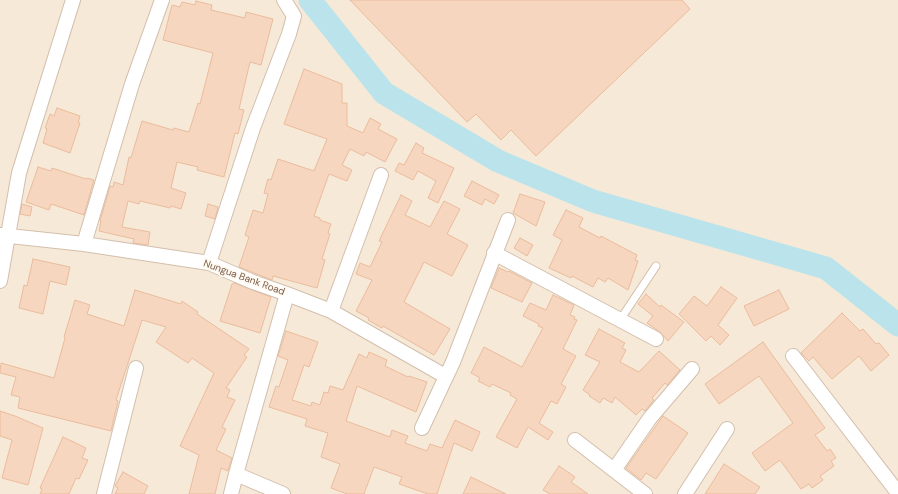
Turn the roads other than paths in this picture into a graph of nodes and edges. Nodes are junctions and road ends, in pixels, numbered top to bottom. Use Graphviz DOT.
graph roads {
  1 [pos="73,0"];
  2 [pos="162,0"];
  3 [pos="284,0"];
  4 [pos="381,175"];
  5 [pos="508,220"];
  6 [pos="4,236"];
  7 [pos="84,244"];
  8 [pos="494,254"];
  9 [pos="209,263"];
  10 [pos="656,266"];
  11 [pos="0,281"];
  12 [pos="287,294"];
  13 [pos="331,311"];
  14 [pos="620,320"];
  15 [pos="656,338"];
  16 [pos="793,356"];
  17 [pos="136,368"];
  18 [pos="692,369"];
  19 [pos="445,376"];
  20 [pos="422,428"];
  21 [pos="727,429"];
  22 [pos="575,440"];
  23 [pos="614,470"];
  24 [pos="236,474"];
  25 [pos="898,493"];
  26 [pos="104,494"];
  27 [pos="231,494"];
  28 [pos="283,494"];
  29 [pos="645,494"];
  30 [pos="685,494"];
  1 -- 6 [label="street"];
  2 -- 7 [label="street"];
  3 -- 9 [label="street"];
  4 -- 13 [label="street"];
  5 -- 8 [label="street"];
  6 -- 7 [label="street, Nungua Bank Road"];
  6 -- 11 [label="street"];
  7 -- 9 [label="street, Nungua Bank Road"];
  8 -- 14 [label="street"];
  8 -- 19 [label="street"];
  9 -- 12 [label="street, Nungua Bank Road"];
  10 -- 14 [label="lane"];
  12 -- 13 [label="street, Nungua Bank Road"];
  12 -- 24 [label="street"];
  13 -- 19 [label="street, Nungua Bank Road"];
  14 -- 15 [label="street"];
  16 -- 25 [label="street"];
  17 -- 26 [label="street"];
  18 -- 23 [label="street"];
  19 -- 20 [label="street"];
  21 -- 30 [label="street"];
  22 -- 23 [label="street"];
  23 -- 29 [label="street"];
  24 -- 27 [label="street"];
  24 -- 28 [label="street"];
}
